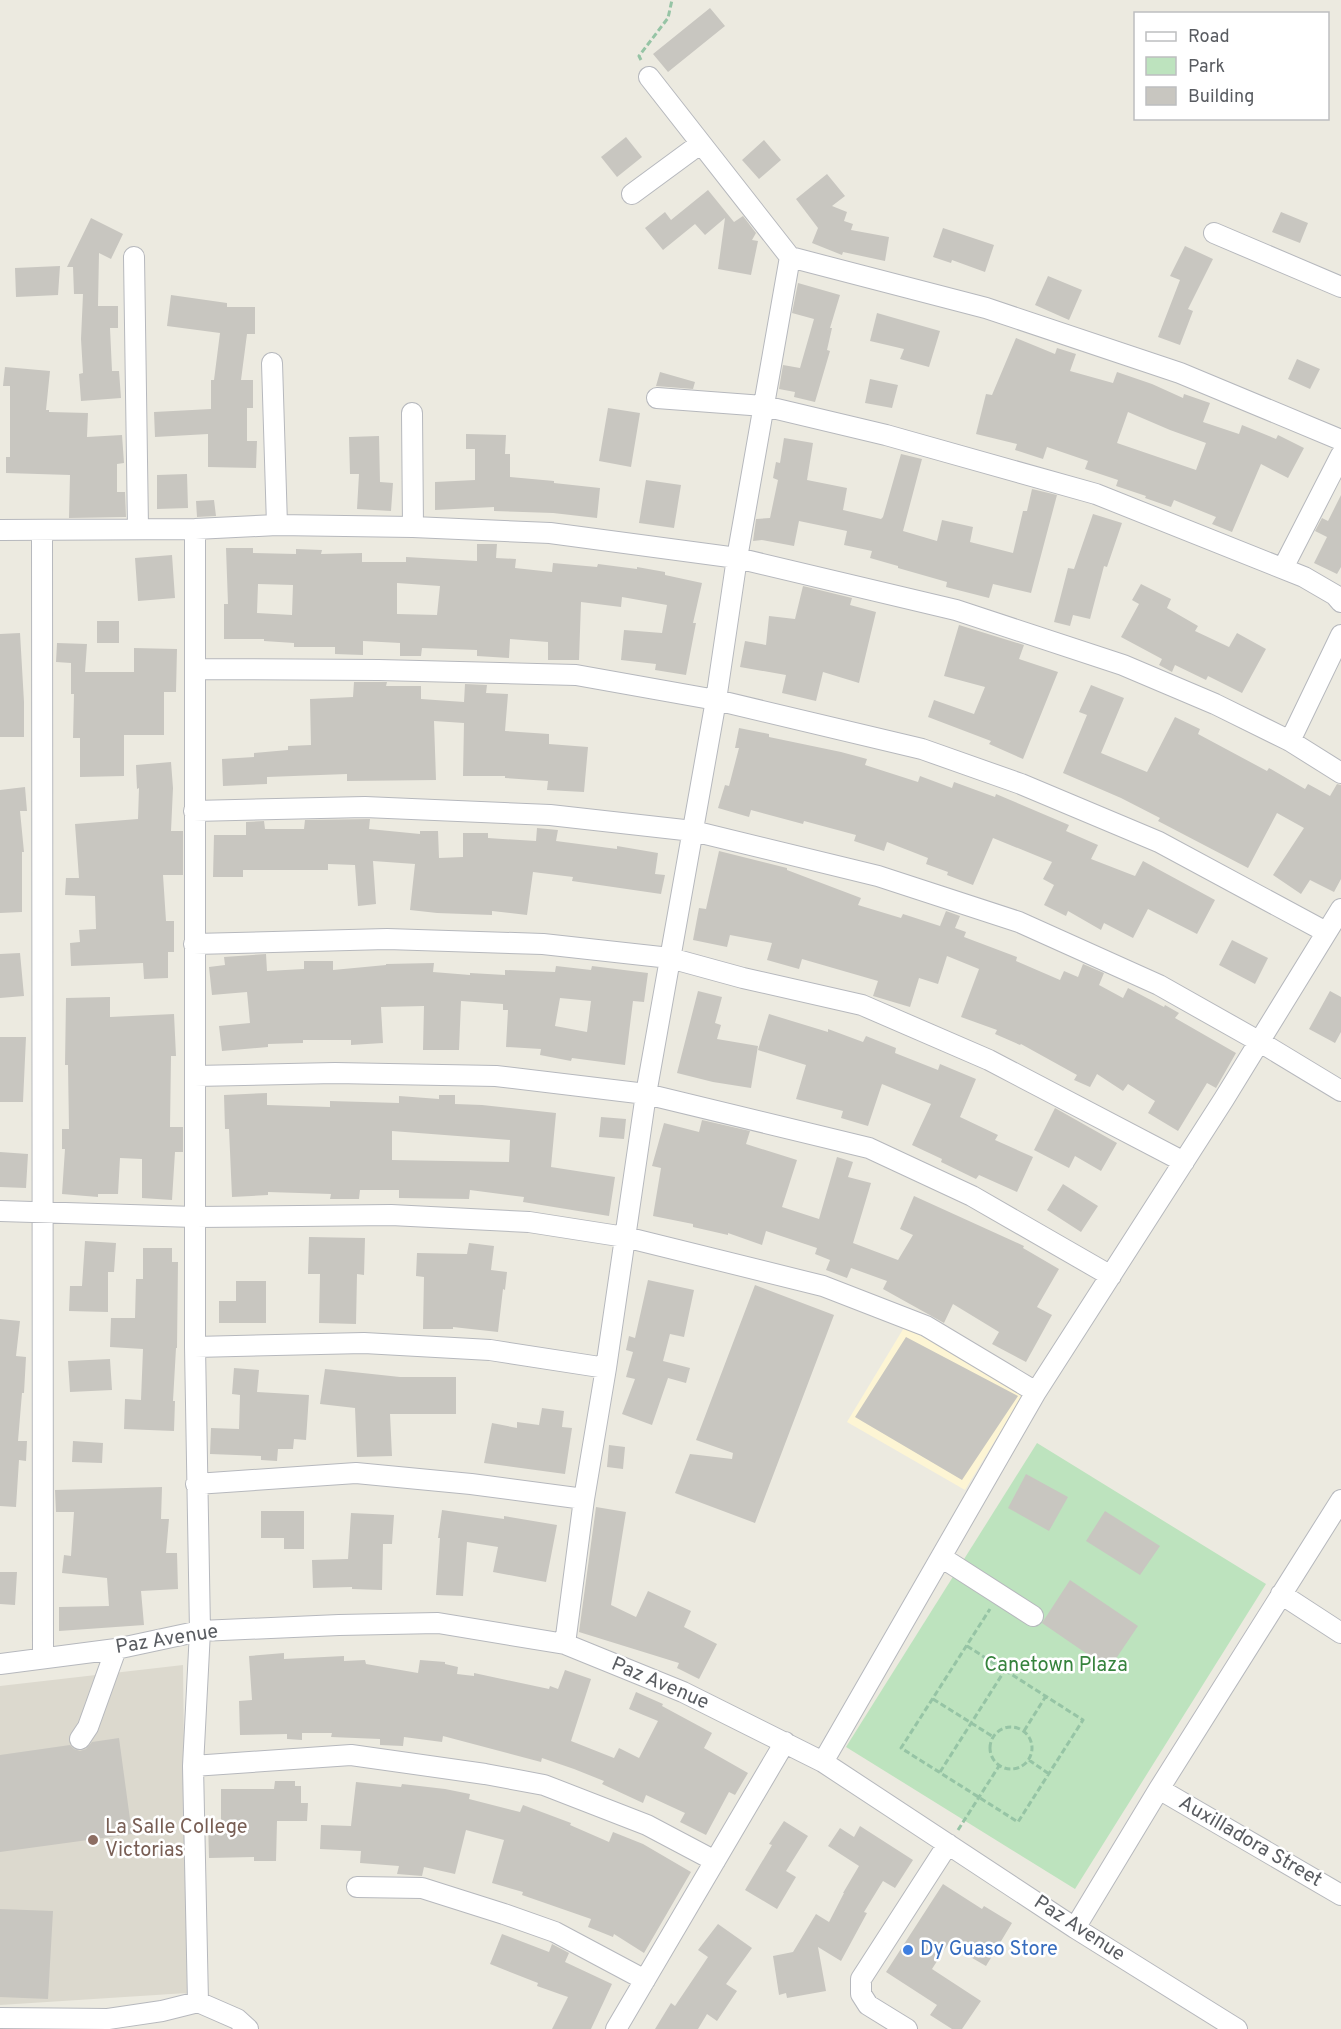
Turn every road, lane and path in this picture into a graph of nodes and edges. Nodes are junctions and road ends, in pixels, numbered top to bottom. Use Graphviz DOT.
graph roads {
  1 [pos="672,0"];
  2 [pos="649,77"];
  3 [pos="700,144"];
  4 [pos="632,194"];
  5 [pos="1214,233"];
  6 [pos="134,257"];
  7 [pos="790,257"];
  8 [pos="1341,287"];
  9 [pos="272,363"];
  10 [pos="657,398"];
  11 [pos="764,406"];
  12 [pos="411,413"];
  13 [pos="1341,440"];
  14 [pos="1341,455"];
  15 [pos="277,525"];
  16 [pos="413,527"];
  17 [pos="138,528"];
  18 [pos="195,529"];
  19 [pos="0,530"];
  20 [pos="42,531"];
  21 [pos="737,558"];
  22 [pos="1282,568"];
  23 [pos="1341,602"];
  24 [pos="1341,635"];
  25 [pos="195,669"];
  26 [pos="716,700"];
  27 [pos="1290,741"];
  28 [pos="1341,772"];
  29 [pos="194,811"];
  30 [pos="693,831"];
  31 [pos="1341,909"];
  32 [pos="1326,932"];
  33 [pos="194,944"];
  34 [pos="670,958"];
  35 [pos="1260,1042"];
  36 [pos="195,1076"];
  37 [pos="1341,1091"];
  38 [pos="646,1095"];
  39 [pos="1184,1162"];
  40 [pos="0,1211"];
  41 [pos="44,1212"];
  42 [pos="195,1216"];
  43 [pos="625,1237"];
  44 [pos="1111,1276"];
  45 [pos="195,1347"];
  46 [pos="606,1368"];
  47 [pos="1036,1392"];
  48 [pos="196,1484"];
  49 [pos="584,1499"];
  50 [pos="1341,1500"];
  51 [pos="941,1557"];
  52 [pos="1281,1594"];
  53 [pos="999,1595"];
  54 [pos="1033,1616"];
  55 [pos="200,1631"];
  56 [pos="1341,1633"];
  57 [pos="565,1644"];
  58 [pos="967,1646"];
  59 [pos="116,1648"];
  60 [pos="43,1657"];
  61 [pos="0,1664"];
  62 [pos="1005,1670"];
  63 [pos="1046,1696"];
  64 [pos="933,1698"];
  65 [pos="972,1723"];
  66 [pos="1023,1731"];
  67 [pos="992,1736"];
  68 [pos="80,1739"];
  69 [pos="785,1742"];
  70 [pos="1029,1760"];
  71 [pos="823,1762"];
  72 [pos="193,1766"];
  73 [pos="999,1766"];
  74 [pos="940,1772"];
  75 [pos="1049,1774"];
  76 [pos="1159,1789"];
  77 [pos="978,1797"];
  78 [pos="948,1844"];
  79 [pos="715,1861"];
  80 [pos="357,1887"];
  81 [pos="1341,1895"];
  82 [pos="1075,1928"];
  83 [pos="645,1980"];
  84 [pos="198,2002"];
  85 [pos="0,2018"];
  86 [pos="248,2029"];
  87 [pos="616,2029"];
  88 [pos="907,2029"];
  89 [pos="1237,2029"];
  1 -- 2 [label="path"];
  2 -- 3 [label="street"];
  3 -- 4 [label="street"];
  3 -- 7 [label="street"];
  5 -- 8 [label="street"];
  6 -- 17 [label="street"];
  7 -- 11 [label="street"];
  7 -- 13 [label="street"];
  9 -- 15 [label="street"];
  10 -- 11 [label="street"];
  11 -- 21 [label="street"];
  11 -- 22 [label="street"];
  12 -- 16 [label="street"];
  14 -- 22 [label="street"];
  15 -- 16 [label="street"];
  15 -- 18 [label="street"];
  16 -- 21 [label="street"];
  17 -- 18 [label="street"];
  17 -- 20 [label="street"];
  18 -- 25 [label="street"];
  19 -- 20 [label="street"];
  20 -- 41 [label="street"];
  21 -- 26 [label="street"];
  21 -- 27 [label="street"];
  22 -- 23 [label="street"];
  24 -- 27 [label="street"];
  25 -- 26 [label="street"];
  25 -- 29 [label="street"];
  26 -- 30 [label="street"];
  26 -- 32 [label="street"];
  27 -- 28 [label="street"];
  29 -- 30 [label="street"];
  29 -- 33 [label="street"];
  30 -- 34 [label="street"];
  30 -- 35 [label="street"];
  31 -- 32 [label="street"];
  32 -- 35 [label="street"];
  33 -- 34 [label="street"];
  33 -- 36 [label="street"];
  34 -- 38 [label="street"];
  34 -- 39 [label="street"];
  35 -- 37 [label="street"];
  35 -- 39 [label="street"];
  36 -- 38 [label="street"];
  36 -- 42 [label="street"];
  38 -- 43 [label="street"];
  38 -- 44 [label="street"];
  39 -- 44 [label="street"];
  40 -- 41 [label="street"];
  41 -- 42 [label="street"];
  41 -- 60 [label="street"];
  42 -- 43 [label="street"];
  42 -- 45 [label="street"];
  43 -- 46 [label="street"];
  43 -- 47 [label="street"];
  44 -- 47 [label="street"];
  45 -- 46 [label="street"];
  45 -- 48 [label="street"];
  46 -- 49 [label="street"];
  47 -- 51 [label="street"];
  48 -- 49 [label="street"];
  48 -- 55 [label="street"];
  49 -- 57 [label="street"];
  50 -- 52 [label="street"];
  51 -- 53 [label="street"];
  51 -- 71 [label="street"];
  52 -- 56 [label="street"];
  52 -- 76 [label="street"];
  53 -- 54 [label="street"];
  53 -- 58 [label="path"];
  55 -- 57 [label="street, Paz Avenue"];
  55 -- 59 [label="street, Paz Avenue"];
  55 -- 72 [label="street"];
  57 -- 69 [label="street, Paz Avenue"];
  58 -- 62 [label="path"];
  58 -- 64 [label="path"];
  59 -- 60 [label="street, Paz Avenue"];
  59 -- 68 [label="street"];
  60 -- 61 [label="street, Paz Avenue"];
  62 -- 63 [label="path"];
  62 -- 65 [label="path"];
  63 -- 66 [label="path"];
  63 -- 75 [label="path"];
  64 -- 65 [label="path"];
  64 -- 74 [label="path"];
  65 -- 67 [label="path"];
  65 -- 74 [label="path"];
  66 -- 67 [label="path"];
  66 -- 70 [label="path"];
  67 -- 73 [label="path"];
  69 -- 71 [label="street, Paz Avenue"];
  69 -- 79 [label="street"];
  70 -- 73 [label="path"];
  70 -- 75 [label="path"];
  71 -- 78 [label="street, Paz Avenue"];
  72 -- 79 [label="street"];
  72 -- 84 [label="street"];
  73 -- 77 [label="path"];
  74 -- 77 [label="path"];
  75 -- 77 [label="path"];
  76 -- 81 [label="street, Auxilladora Street"];
  76 -- 82 [label="street"];
  77 -- 78 [label="path"];
  78 -- 82 [label="street, Paz Avenue"];
  78 -- 88 [label="street"];
  79 -- 83 [label="street"];
  80 -- 83 [label="street"];
  82 -- 89 [label="street, Paz Avenue"];
  83 -- 87 [label="street"];
  84 -- 85 [label="street"];
  84 -- 86 [label="street"];
}
